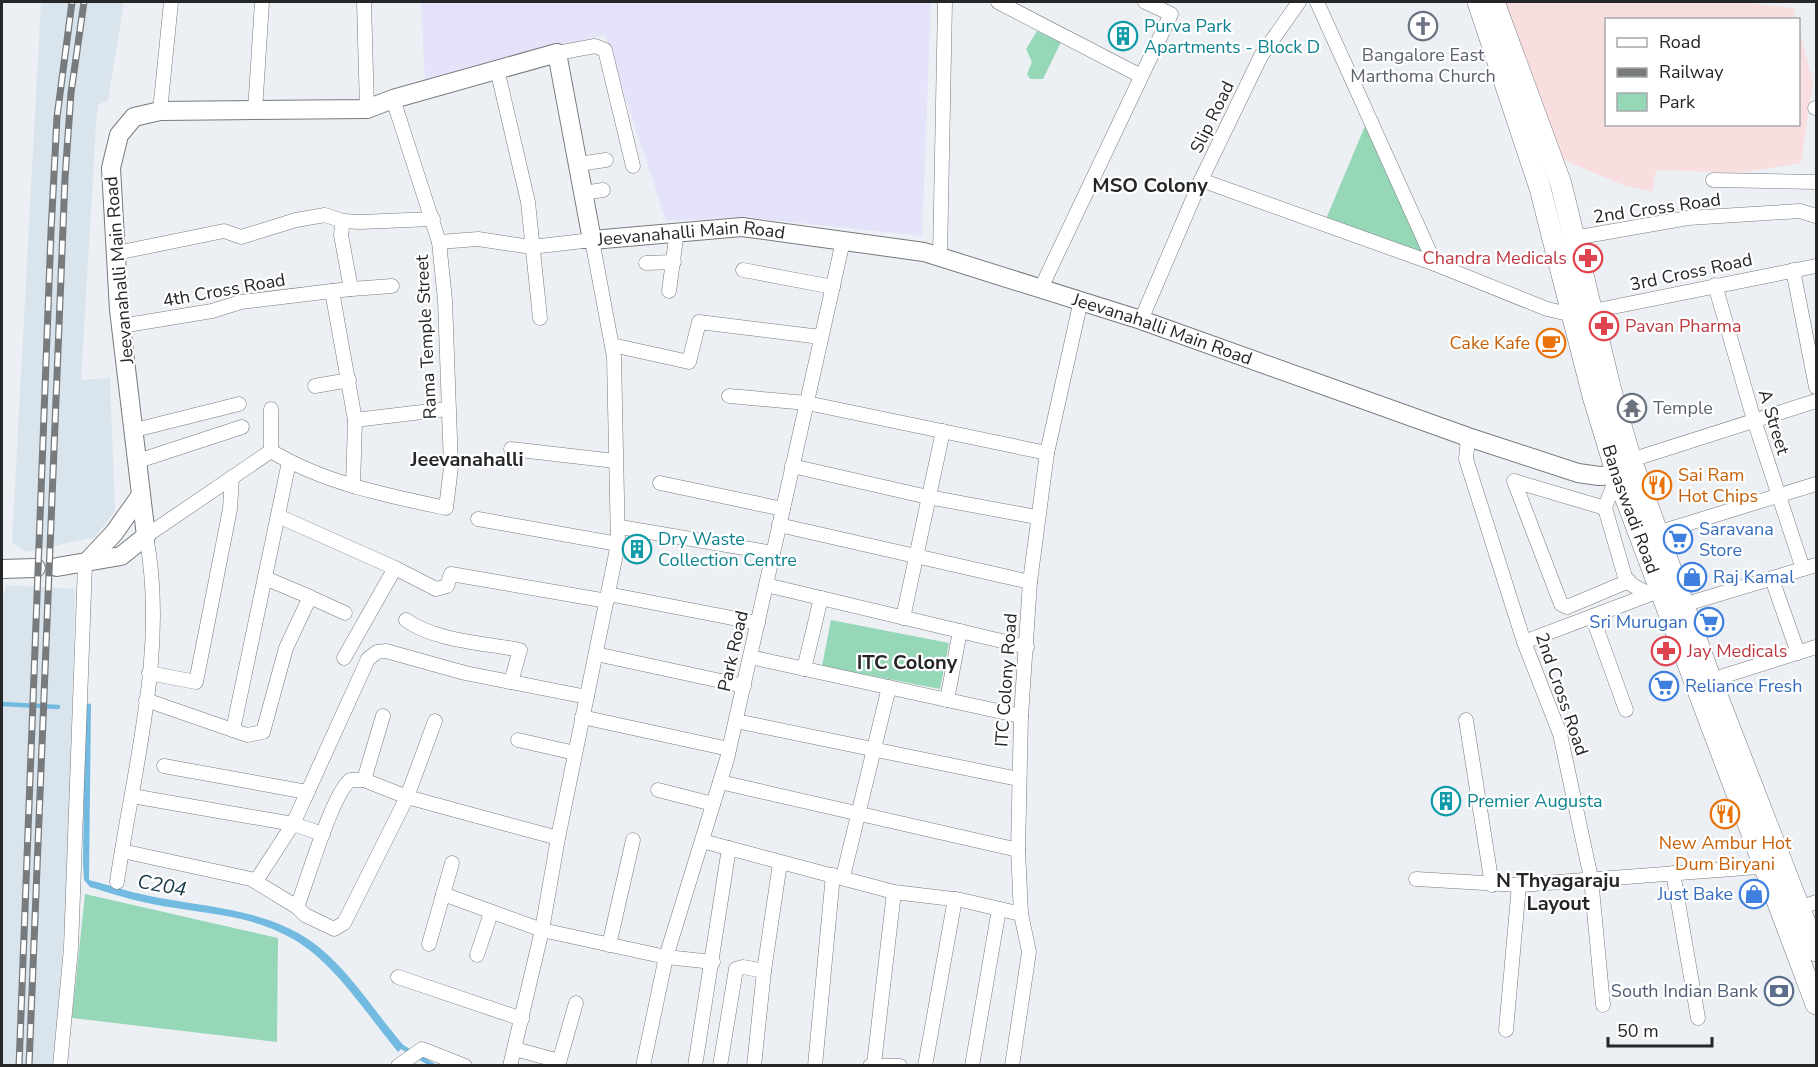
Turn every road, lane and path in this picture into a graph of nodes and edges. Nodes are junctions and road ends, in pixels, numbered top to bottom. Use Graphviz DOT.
graph roads {
  1 [pos="171,2"];
  2 [pos="262,2"];
  3 [pos="364,2"];
  4 [pos="945,2"];
  5 [pos="998,2"];
  6 [pos="1145,2"];
  7 [pos="1299,2"];
  8 [pos="1317,2"];
  9 [pos="1478,2"];
  10 [pos="1494,2"];
  11 [pos="557,53"];
  12 [pos="497,69"];
  13 [pos="1141,76"];
  14 [pos="393,99"];
  15 [pos="367,109"];
  16 [pos="160,111"];
  17 [pos="255,111"];
  18 [pos="606,160"];
  19 [pos="578,164"];
  20 [pos="633,166"];
  21 [pos="1201,180"];
  22 [pos="1713,180"];
  23 [pos="1816,182"];
  24 [pos="603,190"];
  25 [pos="583,193"];
  26 [pos="1816,216"];
  27 [pos="433,219"];
  28 [pos="344,221"];
  29 [pos="677,231"];
  30 [pos="592,240"];
  31 [pos="1564,240"];
  32 [pos="843,241"];
  33 [pos="439,242"];
  34 [pos="531,247"];
  35 [pos="116,254"];
  36 [pos="940,257"];
  37 [pos="674,262"];
  38 [pos="646,263"];
  39 [pos="1435,264"];
  40 [pos="1816,266"];
  41 [pos="742,270"];
  42 [pos="1793,270"];
  43 [pos="1715,285"];
  44 [pos="392,286"];
  45 [pos="832,286"];
  46 [pos="1041,288"];
  47 [pos="351,289"];
  48 [pos="332,291"];
  49 [pos="669,291"];
  50 [pos="1081,300"];
  51 [pos="1582,313"];
  52 [pos="540,318"];
  53 [pos="1141,320"];
  54 [pos="121,326"];
  55 [pos="821,337"];
  56 [pos="612,345"];
  57 [pos="349,380"];
  58 [pos="315,386"];
  59 [pos="1816,387"];
  60 [pos="729,396"];
  61 [pos="1816,401"];
  62 [pos="807,403"];
  63 [pos="239,404"];
  64 [pos="271,409"];
  65 [pos="447,409"];
  66 [pos="355,420"];
  67 [pos="1754,420"];
  68 [pos="242,427"];
  69 [pos="135,430"];
  70 [pos="942,431"];
  71 [pos="1468,437"];
  72 [pos="511,449"];
  73 [pos="271,451"];
  74 [pos="1047,453"];
  75 [pos="138,461"];
  76 [pos="615,461"];
  77 [pos="289,462"];
  78 [pos="792,466"];
  79 [pos="1624,467"];
  80 [pos="232,477"];
  81 [pos="660,483"];
  82 [pos="1816,484"];
  83 [pos="353,486"];
  84 [pos="141,495"];
  85 [pos="1779,495"];
  86 [pos="928,497"];
  87 [pos="1605,508"];
  88 [pos="783,509"];
  89 [pos="278,516"];
  90 [pos="1037,517"];
  91 [pos="478,519"];
  92 [pos="779,525"];
  93 [pos="620,527"];
  94 [pos="1657,532"];
  95 [pos="146,536"];
  96 [pos="618,544"];
  97 [pos="772,553"];
  98 [pos="916,555"];
  99 [pos="85,564"];
  100 [pos="57,567"];
  101 [pos="1810,567"];
  102 [pos="36,568"];
  103 [pos="395,568"];
  104 [pos="2,569"];
  105 [pos="265,578"];
  106 [pos="1772,579"];
  107 [pos="1629,581"];
  108 [pos="1030,582"];
  109 [pos="766,585"];
  110 [pos="1654,592"];
  111 [pos="310,597"];
  112 [pos="607,597"];
  113 [pos="821,598"];
  114 [pos="1683,605"];
  115 [pos="345,613"];
  116 [pos="1592,616"];
  117 [pos="903,618"];
  118 [pos="406,620"];
  119 [pos="758,623"];
  120 [pos="960,631"];
  121 [pos="355,639"];
  122 [pos="1524,642"];
  123 [pos="1027,647"];
  124 [pos="1816,647"];
  125 [pos="377,652"];
  126 [pos="1798,653"];
  127 [pos="596,654"];
  128 [pos="750,657"];
  129 [pos="344,658"];
  130 [pos="804,669"];
  131 [pos="149,673"];
  132 [pos="1711,680"];
  133 [pos="511,682"];
  134 [pos="744,686"];
  135 [pos="889,687"];
  136 [pos="587,697"];
  137 [pos="146,700"];
  138 [pos="947,700"];
  139 [pos="1626,710"];
  140 [pos="383,716"];
  141 [pos="1021,716"];
  142 [pos="582,717"];
  143 [pos="1466,720"];
  144 [pos="435,721"];
  145 [pos="736,722"];
  146 [pos="232,730"];
  147 [pos="518,740"];
  148 [pos="729,749"];
  149 [pos="873,749"];
  150 [pos="575,753"];
  151 [pos="164,766"];
  152 [pos="364,780"];
  153 [pos="1018,780"];
  154 [pos="720,782"];
  155 [pos="658,790"];
  156 [pos="307,792"];
  157 [pos="132,796"];
  158 [pos="407,797"];
  159 [pos="713,804"];
  160 [pos="858,813"];
  161 [pos="293,824"];
  162 [pos="323,834"];
  163 [pos="558,838"];
  164 [pos="633,840"];
  165 [pos="702,841"];
  166 [pos="729,848"];
  167 [pos="1018,850"];
  168 [pos="122,851"];
  169 [pos="452,863"];
  170 [pos="780,863"];
  171 [pos="1773,866"];
  172 [pos="1673,873"];
  173 [pos="838,876"];
  174 [pos="1591,878"];
  175 [pos="1416,879"];
  176 [pos="256,881"];
  177 [pos="117,882"];
  178 [pos="1492,885"];
  179 [pos="1519,885"];
  180 [pos="894,892"];
  181 [pos="443,894"];
  182 [pos="955,900"];
  183 [pos="1808,905"];
  184 [pos="297,907"];
  185 [pos="999,909"];
  186 [pos="491,913"];
  187 [pos="1021,914"];
  188 [pos="542,930"];
  189 [pos="429,944"];
  190 [pos="609,945"];
  191 [pos="1816,951"];
  192 [pos="477,955"];
  193 [pos="666,957"];
  194 [pos="713,962"];
  195 [pos="764,971"];
  196 [pos="398,977"];
  197 [pos="576,1004"];
  198 [pos="1816,1004"];
  199 [pos="1603,1005"];
  200 [pos="1698,1018"];
  201 [pos="522,1019"];
  202 [pos="1506,1030"];
  203 [pos="515,1049"];
  204 [pos="558,1063"];
  205 [pos="60,1065"];
  206 [pos="398,1065"];
  207 [pos="465,1065"];
  208 [pos="510,1065"];
  209 [pos="643,1065"];
  210 [pos="695,1065"];
  211 [pos="720,1065"];
  212 [pos="754,1065"];
  213 [pos="815,1065"];
  214 [pos="872,1065"];
  215 [pos="899,1065"];
  216 [pos="925,1065"];
  217 [pos="972,1065"];
  218 [pos="1012,1065"];
  1 -- 16 [label="street"];
  2 -- 17 [label="street"];
  3 -- 15 [label="street"];
  4 -- 36 [label="street"];
  5 -- 13 [label="street"];
  6 -- 13 [label="street"];
  7 -- 21 [label="street, Slip Road"];
  8 -- 39 [label="street"];
  9 -- 31 [label="main road, Banaswadi Road"];
  10 -- 31 [label="main road, Banaswadi Road"];
  11 -- 12 [label="street, Jeevanahalli Main Road"];
  11 -- 19 [label="street, Jeevanahalli Main Road"];
  11 -- 20 [label="street"];
  12 -- 14 [label="street, Jeevanahalli Main Road"];
  12 -- 34 [label="street"];
  13 -- 46 [label="street"];
  14 -- 15 [label="street, Jeevanahalli Main Road"];
  14 -- 27 [label="street, Rama Temple Street"];
  15 -- 17 [label="street, Jeevanahalli Main Road"];
  16 -- 17 [label="street, Jeevanahalli Main Road"];
  16 -- 35 [label="street, Jeevanahalli Main Road"];
  18 -- 19 [label="street"];
  19 -- 25 [label="street, Jeevanahalli Main Road"];
  21 -- 39 [label="street"];
  21 -- 53 [label="street, Slip Road"];
  22 -- 23 [label="street"];
  24 -- 25 [label="street"];
  25 -- 30 [label="street, Jeevanahalli Main Road"];
  26 -- 31 [label="street, 2nd Cross Road"];
  27 -- 28 [label="street"];
  27 -- 33 [label="street, Rama Temple Street"];
  28 -- 35 [label="street"];
  28 -- 47 [label="street"];
  29 -- 30 [label="street, Jeevanahalli Main Road"];
  29 -- 32 [label="street, Jeevanahalli Main Road"];
  29 -- 37 [label="street"];
  30 -- 34 [label="street"];
  30 -- 56 [label="street"];
  31 -- 51 [label="main road, Banaswadi Road"];
  32 -- 36 [label="street, Jeevanahalli Main Road"];
  32 -- 45 [label="street, Park Road"];
  33 -- 34 [label="street"];
  33 -- 65 [label="street, Rama Temple Street"];
  34 -- 52 [label="street"];
  35 -- 54 [label="street, Jeevanahalli Main Road"];
  36 -- 46 [label="street, Jeevanahalli Main Road"];
  37 -- 38 [label="street"];
  37 -- 49 [label="street"];
  39 -- 51 [label="street"];
  40 -- 42 [label="street, 3rd Cross Road"];
  41 -- 45 [label="street"];
  42 -- 43 [label="street, 3rd Cross Road"];
  42 -- 59 [label="street"];
  43 -- 51 [label="street, 3rd Cross Road"];
  43 -- 67 [label="street, A Street"];
  44 -- 47 [label="street, 4th Cross Road"];
  45 -- 55 [label="street, Park Road"];
  46 -- 50 [label="street, Jeevanahalli Main Road"];
  47 -- 48 [label="street, 4th Cross Road"];
  48 -- 54 [label="street, 4th Cross Road"];
  48 -- 57 [label="street"];
  50 -- 53 [label="street, Jeevanahalli Main Road"];
  50 -- 74 [label="street, ITC Colony Road"];
  51 -- 79 [label="main road, Banaswadi Road"];
  53 -- 71 [label="street, Jeevanahalli Main Road"];
  54 -- 69 [label="street, Jeevanahalli Main Road"];
  55 -- 56 [label="street"];
  55 -- 62 [label="street, Park Road"];
  56 -- 76 [label="street"];
  57 -- 58 [label="street"];
  57 -- 66 [label="street"];
  60 -- 62 [label="street"];
  61 -- 67 [label="street"];
  62 -- 70 [label="street"];
  62 -- 78 [label="street, Park Road"];
  63 -- 69 [label="street"];
  64 -- 73 [label="street"];
  65 -- 66 [label="street"];
  65 -- 83 [label="street, Rama Temple Street"];
  66 -- 83 [label="street"];
  67 -- 79 [label="street"];
  67 -- 85 [label="street, A Street"];
  68 -- 75 [label="street"];
  69 -- 75 [label="street, Jeevanahalli Main Road"];
  70 -- 74 [label="street"];
  70 -- 86 [label="street"];
  71 -- 79 [label="street, Jeevanahalli Main Road"];
  71 -- 122 [label="street, 2nd Cross Road"];
  72 -- 76 [label="street"];
  73 -- 77 [label="street"];
  73 -- 80 [label="street"];
  74 -- 90 [label="street, ITC Colony Road"];
  75 -- 84 [label="street, Jeevanahalli Main Road"];
  76 -- 93 [label="street"];
  77 -- 83 [label="street"];
  77 -- 89 [label="street"];
  78 -- 86 [label="street"];
  78 -- 88 [label="street, Park Road"];
  79 -- 87 [label="street"];
  79 -- 94 [label="main road, Banaswadi Road"];
  79 -- 110 [label="main road, Banaswadi Road"];
  80 -- 95 [label="street"];
  80 -- 131 [label="street"];
  81 -- 88 [label="street"];
  82 -- 85 [label="street"];
  84 -- 95 [label="street, Jeevanahalli Main Road"];
  84 -- 99 [label="street"];
  85 -- 94 [label="street"];
  85 -- 101 [label="street, A Street"];
  86 -- 90 [label="street"];
  86 -- 98 [label="street"];
  87 -- 107 [label="street"];
  87 -- 107 [label="street"];
  88 -- 92 [label="street, Park Road"];
  89 -- 103 [label="street"];
  89 -- 105 [label="street"];
  90 -- 108 [label="street, ITC Colony Road"];
  91 -- 96 [label="street"];
  92 -- 97 [label="street, Park Road"];
  92 -- 98 [label="street"];
  93 -- 96 [label="street"];
  93 -- 97 [label="street"];
  94 -- 114 [label="main road, Banaswadi Road"];
  95 -- 99 [label="street"];
  95 -- 131 [label="street"];
  96 -- 112 [label="street"];
  97 -- 109 [label="street, Park Road"];
  98 -- 108 [label="street"];
  98 -- 117 [label="street"];
  99 -- 100 [label="street"];
  99 -- 205 [label="street"];
  101 -- 106 [label="street"];
  102 -- 104 [label="street"];
  103 -- 112 [label="street"];
  103 -- 121 [label="street"];
  105 -- 111 [label="street"];
  105 -- 146 [label="street"];
  106 -- 114 [label="street"];
  106 -- 126 [label="street"];
  107 -- 110 [label="street"];
  108 -- 123 [label="street, ITC Colony Road"];
  109 -- 113 [label="street"];
  109 -- 119 [label="street, Park Road"];
  110 -- 116 [label="street"];
  110 -- 171 [label="main road, Banaswadi Road"];
  111 -- 115 [label="street"];
  111 -- 146 [label="street"];
  112 -- 119 [label="street"];
  112 -- 127 [label="street"];
  113 -- 117 [label="street"];
  113 -- 130 [label="street"];
  114 -- 132 [label="main road, Banaswadi Road"];
  116 -- 122 [label="street"];
  116 -- 139 [label="street"];
  117 -- 120 [label="street"];
  118 -- 133 [label="street"];
  119 -- 128 [label="street, Park Road"];
  120 -- 123 [label="street"];
  120 -- 138 [label="street"];
  121 -- 125 [label="street"];
  121 -- 129 [label="street"];
  122 -- 174 [label="street, 2nd Cross Road"];
  123 -- 141 [label="street, ITC Colony Road"];
  124 -- 126 [label="street"];
  125 -- 133 [label="street"];
  125 -- 156 [label="street"];
  126 -- 132 [label="street"];
  127 -- 134 [label="street"];
  127 -- 136 [label="street"];
  128 -- 130 [label="street"];
  128 -- 134 [label="street, Park Road"];
  130 -- 135 [label="street"];
  131 -- 137 [label="street"];
  132 -- 171 [label="main road, Banaswadi Road"];
  133 -- 136 [label="street"];
  134 -- 145 [label="street, Park Road"];
  135 -- 138 [label="street"];
  135 -- 149 [label="street"];
  136 -- 142 [label="street"];
  137 -- 146 [label="street"];
  137 -- 157 [label="street"];
  138 -- 141 [label="street"];
  140 -- 152 [label="street"];
  141 -- 153 [label="street, ITC Colony Road"];
  142 -- 148 [label="street"];
  142 -- 150 [label="street"];
  143 -- 178 [label="street"];
  144 -- 158 [label="street"];
  145 -- 148 [label="street, Park Road"];
  145 -- 149 [label="street"];
  147 -- 150 [label="street"];
  148 -- 154 [label="street, Park Road"];
  149 -- 153 [label="street"];
  149 -- 160 [label="street"];
  150 -- 163 [label="street"];
  151 -- 156 [label="street"];
  152 -- 158 [label="street"];
  152 -- 162 [label="street"];
  153 -- 167 [label="street, ITC Colony Road"];
  154 -- 159 [label="street, Park Road"];
  154 -- 160 [label="street"];
  155 -- 159 [label="street"];
  156 -- 161 [label="street"];
  157 -- 161 [label="street"];
  157 -- 168 [label="street"];
  158 -- 163 [label="street"];
  158 -- 184 [label="street"];
  159 -- 165 [label="street, Park Road"];
  160 -- 167 [label="street"];
  160 -- 173 [label="street"];
  161 -- 162 [label="street"];
  161 -- 176 [label="street"];
  162 -- 184 [label="street"];
  163 -- 188 [label="street"];
  164 -- 190 [label="street"];
  165 -- 166 [label="street"];
  165 -- 193 [label="street, Park Road"];
  166 -- 170 [label="street"];
  166 -- 194 [label="street"];
  167 -- 187 [label="street, ITC Colony Road"];
  168 -- 176 [label="street"];
  168 -- 177 [label="street"];
  169 -- 181 [label="street"];
  170 -- 173 [label="street"];
  170 -- 195 [label="street"];
  171 -- 172 [label="street"];
  171 -- 183 [label="main road, Banaswadi Road"];
  171 -- 198 [label="main road, Banaswadi Road"];
  172 -- 174 [label="street"];
  172 -- 200 [label="street"];
  173 -- 180 [label="street"];
  173 -- 213 [label="street"];
  174 -- 179 [label="street"];
  174 -- 199 [label="street, 2nd Cross Road"];
  175 -- 178 [label="street"];
  176 -- 184 [label="street"];
  178 -- 179 [label="street"];
  179 -- 202 [label="street"];
  180 -- 182 [label="street"];
  180 -- 214 [label="street"];
  181 -- 186 [label="street"];
  181 -- 189 [label="street"];
  182 -- 185 [label="street"];
  182 -- 216 [label="street"];
  183 -- 191 [label="main road, Banaswadi Road"];
  185 -- 187 [label="street"];
  185 -- 217 [label="street"];
  186 -- 188 [label="street"];
  186 -- 192 [label="street"];
  187 -- 218 [label="street, ITC Colony Road"];
  188 -- 190 [label="street"];
  188 -- 201 [label="street"];
  190 -- 193 [label="street"];
  193 -- 194 [label="street"];
  193 -- 209 [label="street, Park Road"];
  194 -- 210 [label="street"];
  195 -- 211 [label="street"];
  195 -- 212 [label="street"];
  196 -- 201 [label="street"];
  197 -- 204 [label="street"];
  201 -- 203 [label="street"];
  203 -- 204 [label="street"];
  203 -- 208 [label="street"];
  206 -- 207 [label="street"];
  214 -- 215 [label="street"];
}
